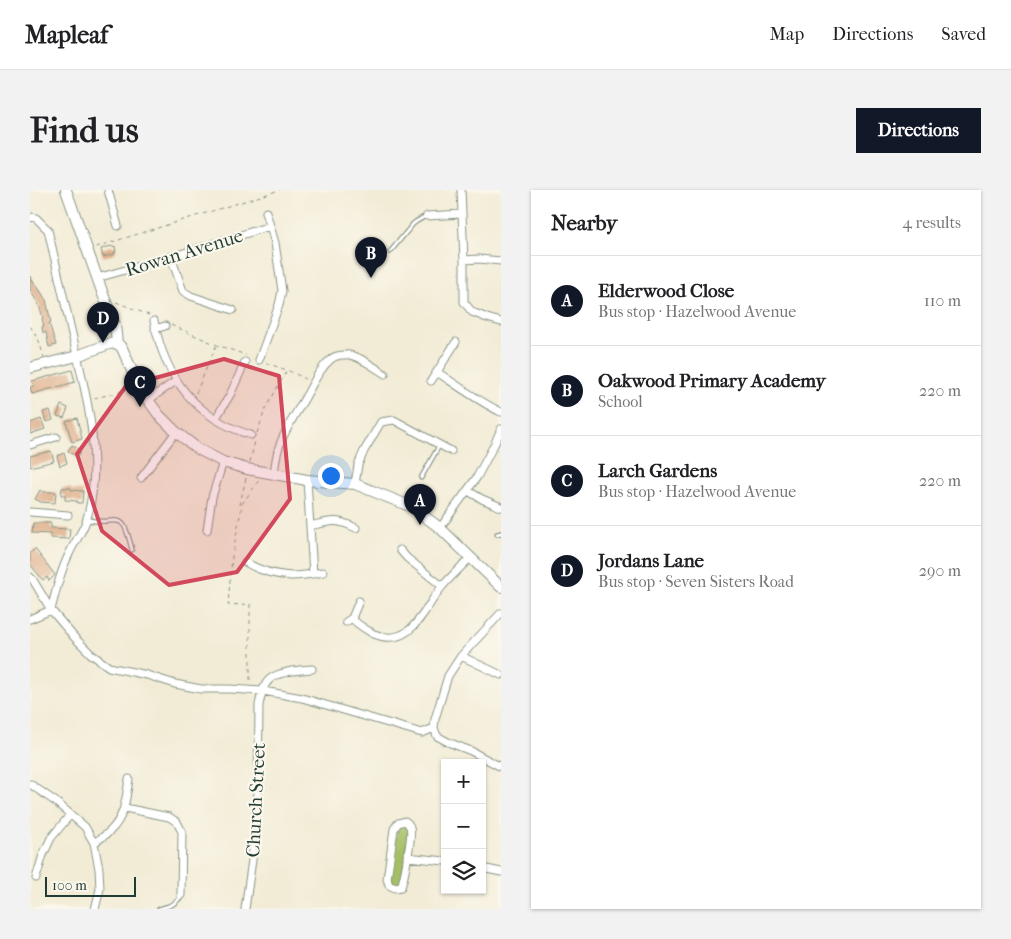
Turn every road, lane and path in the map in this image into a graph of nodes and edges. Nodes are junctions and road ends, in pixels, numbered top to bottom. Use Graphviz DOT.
graph roads {
  1 [pos="66,190"];
  2 [pos="108,190"];
  3 [pos="280,190"];
  4 [pos="461,190"];
  5 [pos="266,212"];
  6 [pos="462,214"];
  7 [pos="426,216"];
  8 [pos="30,217"];
  9 [pos="118,226"];
  10 [pos="270,226"];
  11 [pos="88,250"];
  12 [pos="390,252"];
  13 [pos="171,257"];
  14 [pos="464,260"];
  15 [pos="501,261"];
  16 [pos="97,278"];
  17 [pos="104,297"];
  18 [pos="233,310"];
  19 [pos="154,319"];
  20 [pos="501,322"];
  21 [pos="30,326"];
  22 [pos="168,326"];
  23 [pos="156,329"];
  24 [pos="456,342"];
  25 [pos="117,343"];
  26 [pos="217,345"];
  27 [pos="77,356"];
  28 [pos="259,360"];
  29 [pos="245,362"];
  30 [pos="46,364"];
  31 [pos="30,368"];
  32 [pos="287,370"];
  33 [pos="437,372"];
  34 [pos="385,374"];
  35 [pos="176,381"];
  36 [pos="431,381"];
  37 [pos="137,382"];
  38 [pos="314,383"];
  39 [pos="86,400"];
  40 [pos="148,400"];
  41 [pos="192,400"];
  42 [pos="501,412"];
  43 [pos="216,418"];
  44 [pos="501,429"];
  45 [pos="176,432"];
  46 [pos="251,434"];
  47 [pos="56,437"];
  48 [pos="30,445"];
  49 [pos="439,445"];
  50 [pos="451,451"];
  51 [pos="222,462"];
  52 [pos="248,469"];
  53 [pos="269,473"];
  54 [pos="141,478"];
  55 [pos="421,478"];
  56 [pos="307,480"];
  57 [pos="355,484"];
  58 [pos="468,491"];
  59 [pos="242,504"];
  60 [pos="501,507"];
  61 [pos="30,512"];
  62 [pos="68,515"];
  63 [pos="87,520"];
  64 [pos="310,526"];
  65 [pos="356,528"];
  66 [pos="440,528"];
  67 [pos="207,530"];
  68 [pos="132,550"];
  69 [pos="400,550"];
  70 [pos="471,557"];
  71 [pos="258,559"];
  72 [pos="245,562"];
  73 [pos="253,567"];
  74 [pos="323,572"];
  75 [pos="313,574"];
  76 [pos="30,577"];
  77 [pos="442,586"];
  78 [pos="501,587"];
  79 [pos="359,602"];
  80 [pos="51,610"];
  81 [pos="501,613"];
  82 [pos="30,619"];
  83 [pos="461,656"];
  84 [pos="312,669"];
  85 [pos="501,675"];
  86 [pos="250,690"];
  87 [pos="263,691"];
  88 [pos="434,728"];
  89 [pos="501,767"];
  90 [pos="130,779"];
  91 [pos="30,784"];
  92 [pos="125,808"];
  93 [pos="70,815"];
  94 [pos="94,844"];
  95 [pos="407,858"];
  96 [pos="441,861"];
  97 [pos="486,869"];
  98 [pos="501,872"];
  99 [pos="36,878"];
  100 [pos="181,895"];
  101 [pos="95,909"];
  102 [pos="159,909"];
  103 [pos="245,909"];
  1 -- 11 [label="street"];
  2 -- 9 [label="street"];
  3 -- 11 [label="path"];
  4 -- 6 [label="street"];
  5 -- 10 [label="street"];
  6 -- 7 [label="street"];
  6 -- 14 [label="street"];
  7 -- 12 [label="lane"];
  8 -- 27 [label="street"];
  10 -- 13 [label="street, Rowan Avenue"];
  10 -- 28 [label="street"];
  11 -- 16 [label="street"];
  13 -- 16 [label="street, Rowan Avenue"];
  13 -- 18 [label="street"];
  14 -- 15 [label="street"];
  14 -- 20 [label="street"];
  16 -- 17 [label="street"];
  17 -- 19 [label="path"];
  17 -- 25 [label="street"];
  19 -- 23 [label="street"];
  21 -- 30 [label="path"];
  22 -- 23 [label="street"];
  22 -- 26 [label="path"];
  23 -- 35 [label="street"];
  24 -- 33 [label="street"];
  25 -- 27 [label="street"];
  25 -- 37 [label="street"];
  26 -- 28 [label="path"];
  26 -- 41 [label="path"];
  27 -- 30 [label="street"];
  27 -- 39 [label="street"];
  28 -- 32 [label="path"];
  29 -- 43 [label="street"];
  30 -- 31 [label="street"];
  32 -- 38 [label="path"];
  32 -- 52 [label="path"];
  33 -- 36 [label="street"];
  33 -- 42 [label="street"];
  34 -- 38 [label="street"];
  35 -- 40 [label="street"];
  35 -- 41 [label="street"];
  37 -- 39 [label="path"];
  37 -- 40 [label="street"];
  38 -- 53 [label="street"];
  39 -- 63 [label="street"];
  40 -- 45 [label="street"];
  41 -- 43 [label="street"];
  43 -- 46 [label="street"];
  44 -- 58 [label="street"];
  45 -- 51 [label="street"];
  45 -- 54 [label="street"];
  47 -- 48 [label="street"];
  49 -- 50 [label="street"];
  49 -- 55 [label="lane"];
  49 -- 57 [label="street"];
  51 -- 52 [label="street"];
  51 -- 67 [label="street"];
  52 -- 53 [label="street"];
  52 -- 59 [label="path"];
  53 -- 56 [label="street"];
  53 -- 59 [label="path"];
  56 -- 57 [label="street"];
  56 -- 64 [label="street"];
  57 -- 66 [label="street"];
  58 -- 60 [label="street"];
  58 -- 66 [label="street"];
  59 -- 86 [label="path"];
  61 -- 62 [label="street"];
  63 -- 68 [label="lane"];
  63 -- 80 [label="street"];
  64 -- 65 [label="street"];
  64 -- 75 [label="street"];
  66 -- 70 [label="street"];
  69 -- 77 [label="street"];
  70 -- 77 [label="street"];
  70 -- 78 [label="street"];
  71 -- 73 [label="street"];
  72 -- 73 [label="street"];
  73 -- 75 [label="street"];
  74 -- 75 [label="street"];
  76 -- 80 [label="street"];
  77 -- 79 [label="street"];
  80 -- 82 [label="street"];
  80 -- 86 [label="street"];
  81 -- 83 [label="street"];
  83 -- 85 [label="street"];
  83 -- 88 [label="street"];
  84 -- 87 [label="street"];
  86 -- 87 [label="street"];
  87 -- 88 [label="street"];
  87 -- 103 [label="street, Church Street"];
  88 -- 89 [label="street"];
  90 -- 92 [label="street"];
  91 -- 93 [label="street"];
  92 -- 94 [label="street"];
  92 -- 100 [label="street"];
  93 -- 94 [label="street"];
  93 -- 99 [label="street"];
  94 -- 101 [label="street"];
  95 -- 95 [label="street"];
  95 -- 96 [label="street"];
  97 -- 98 [label="street"];
  100 -- 102 [label="lane"];
}
